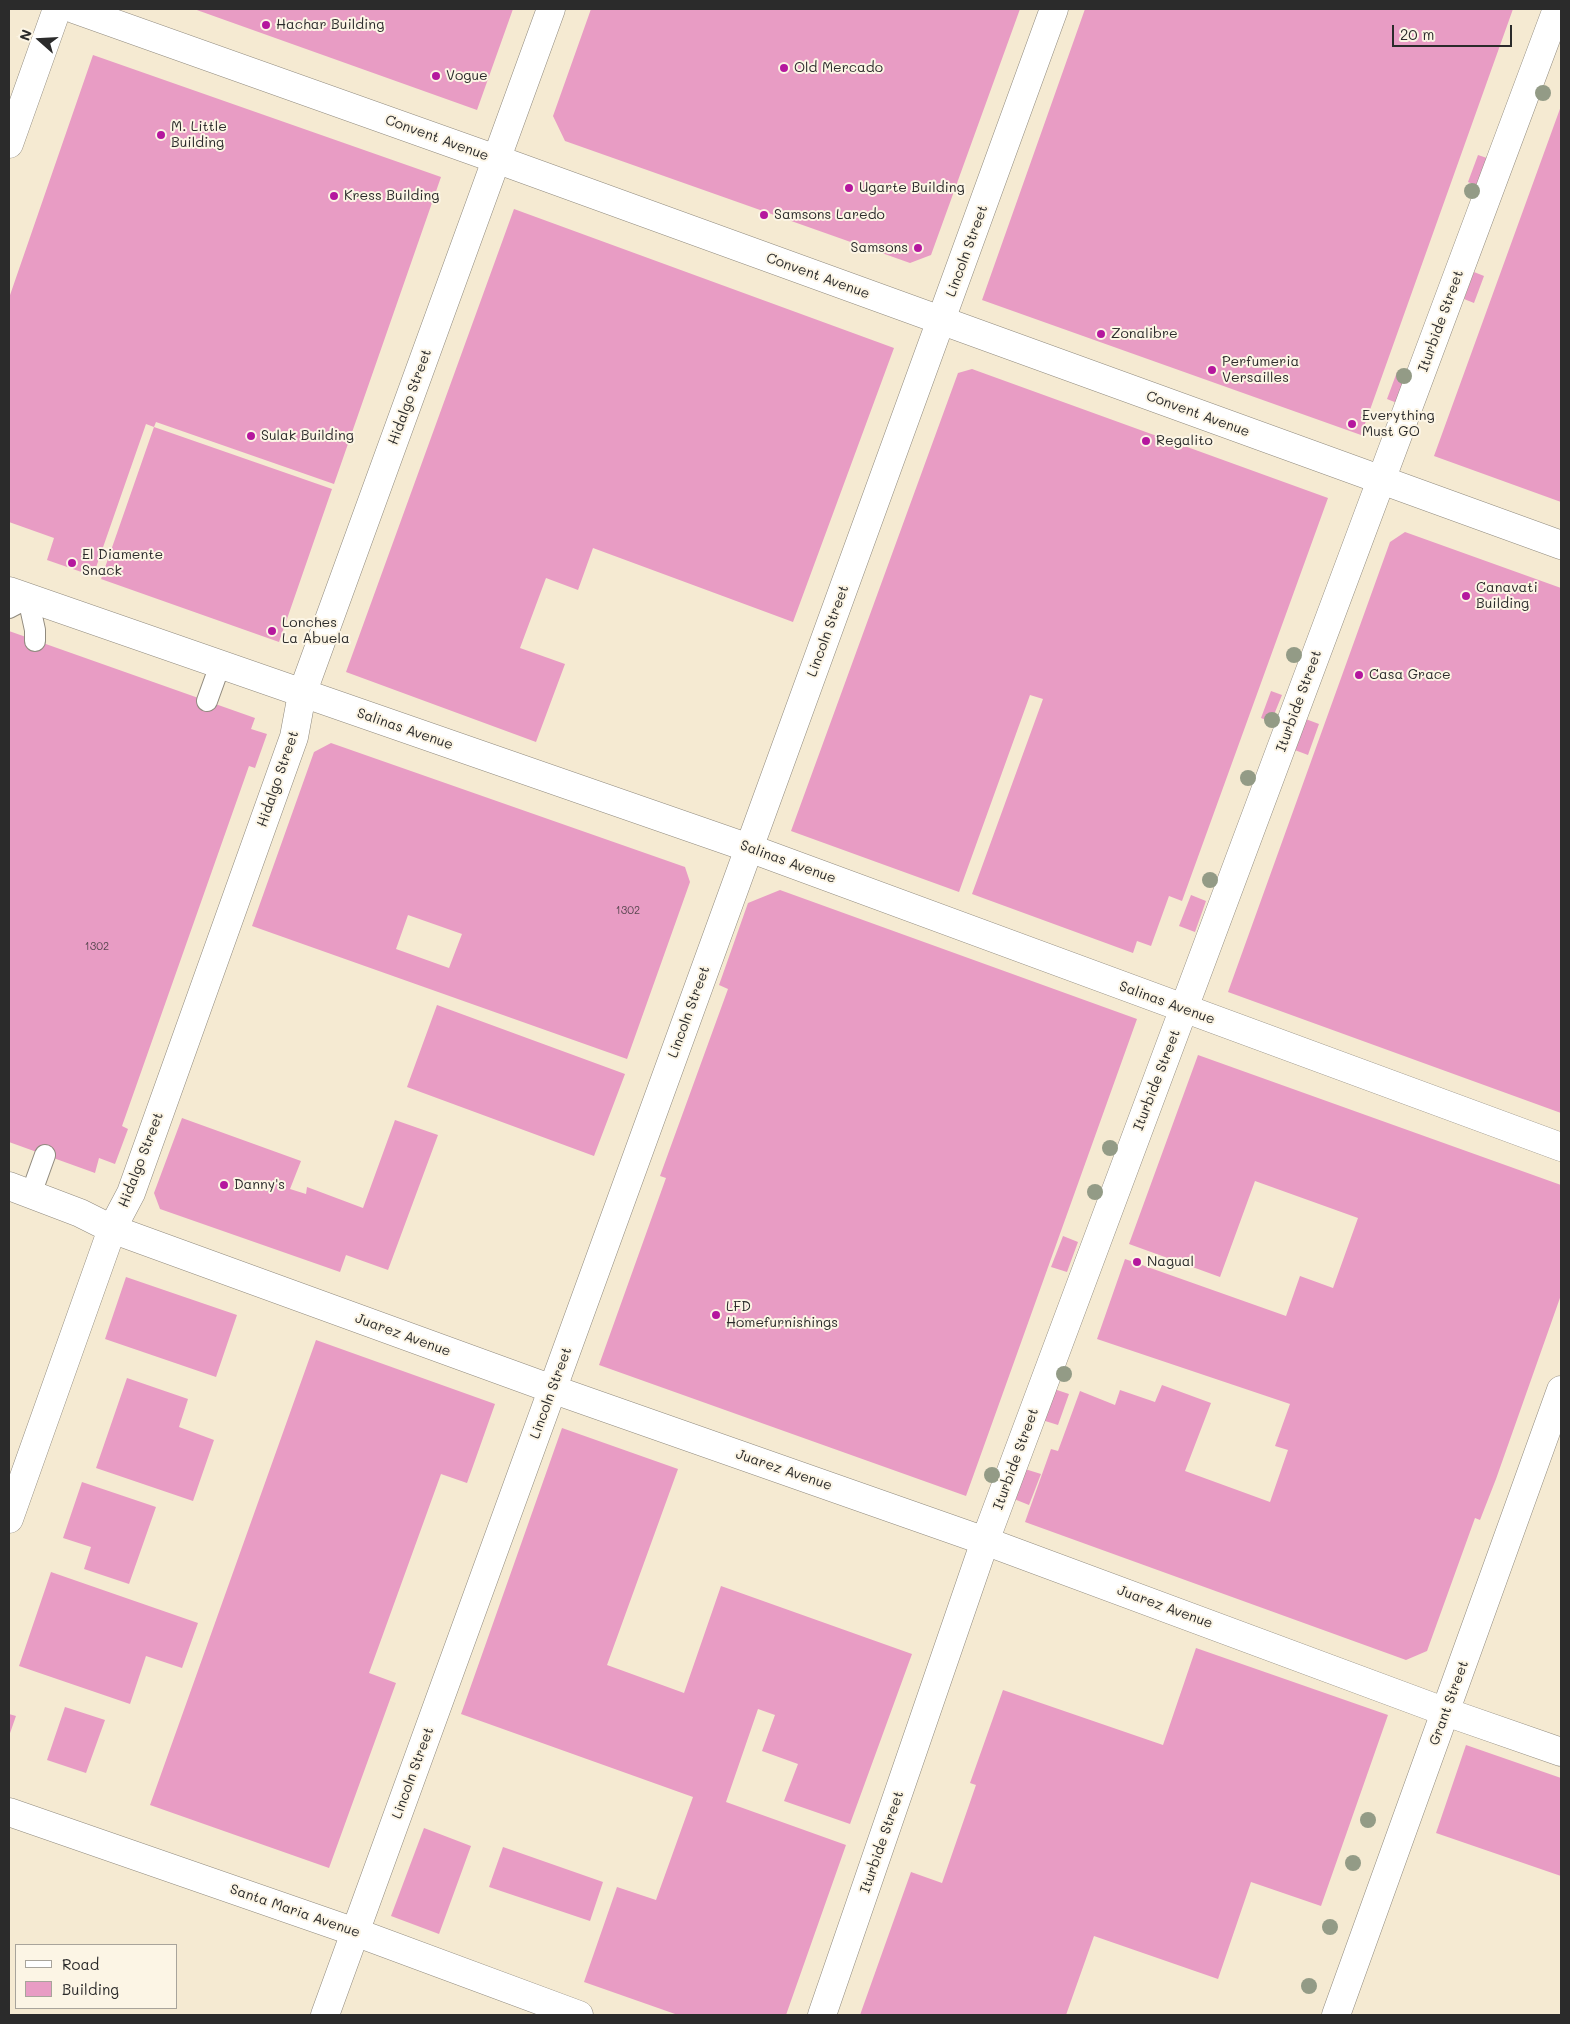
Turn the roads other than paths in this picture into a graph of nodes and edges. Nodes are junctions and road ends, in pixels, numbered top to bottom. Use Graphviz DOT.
graph roads {
  1 [pos="57,9"];
  2 [pos="74,9"];
  3 [pos="551,9"];
  4 [pos="1054,9"];
  5 [pos="1557,9"];
  6 [pos="9,144"];
  7 [pos="496,159"];
  8 [pos="941,321"];
  9 [pos="1382,480"];
  10 [pos="1561,545"];
  11 [pos="15,599"];
  12 [pos="35,641"];
  13 [pos="220,665"];
  14 [pos="302,694"];
  15 [pos="207,701"];
  16 [pos="749,848"];
  17 [pos="1184,1009"];
  18 [pos="1561,1147"];
  19 [pos="45,1155"];
  20 [pos="20,1190"];
  21 [pos="112,1229"];
  22 [pos="552,1389"];
  23 [pos="1561,1390"];
  24 [pos="9,1519"];
  25 [pos="985,1541"];
  26 [pos="1446,1712"];
  27 [pos="1561,1752"];
  28 [pos="9,1812"];
  29 [pos="355,1932"];
  30 [pos="324,2015"];
  31 [pos="579,2015"];
  32 [pos="822,2015"];
  33 [pos="1336,2015"];
  1 -- 6 [label="street"];
  2 -- 7 [label="street, Convent Avenue"];
  3 -- 7 [label="street, Hidalgo Street"];
  4 -- 8 [label="street, Lincoln Street"];
  5 -- 9 [label="street, Iturbide Street"];
  7 -- 8 [label="street, Convent Avenue"];
  7 -- 14 [label="street, Hidalgo Street"];
  8 -- 9 [label="street, Convent Avenue"];
  8 -- 16 [label="street, Lincoln Street"];
  9 -- 10 [label="street, Convent Avenue"];
  9 -- 17 [label="street, Iturbide Street"];
  11 -- 12 [label="lane"];
  11 -- 13 [label="street, Salinas Avenue"];
  13 -- 14 [label="street, Salinas Avenue"];
  13 -- 15 [label="lane"];
  14 -- 16 [label="street, Salinas Avenue"];
  14 -- 21 [label="street, Hidalgo Street"];
  16 -- 17 [label="street, Salinas Avenue"];
  16 -- 22 [label="street, Lincoln Street"];
  17 -- 18 [label="street, Salinas Avenue"];
  17 -- 25 [label="street, Iturbide Street"];
  19 -- 20 [label="lane"];
  20 -- 21 [label="street, Juarez Avenue"];
  21 -- 22 [label="street, Juarez Avenue"];
  21 -- 24 [label="street, Hidalgo Street"];
  22 -- 25 [label="street, Juarez Avenue"];
  22 -- 29 [label="street, Lincoln Street"];
  23 -- 26 [label="street, Grant Street"];
  25 -- 26 [label="street, Juarez Avenue"];
  25 -- 32 [label="street, Iturbide Street"];
  26 -- 27 [label="street, Juarez Avenue"];
  26 -- 33 [label="street, Grant Street"];
  28 -- 29 [label="street, Santa Maria Avenue"];
  29 -- 30 [label="street, Lincoln Street"];
  29 -- 31 [label="street, Santa Maria Avenue"];
}
